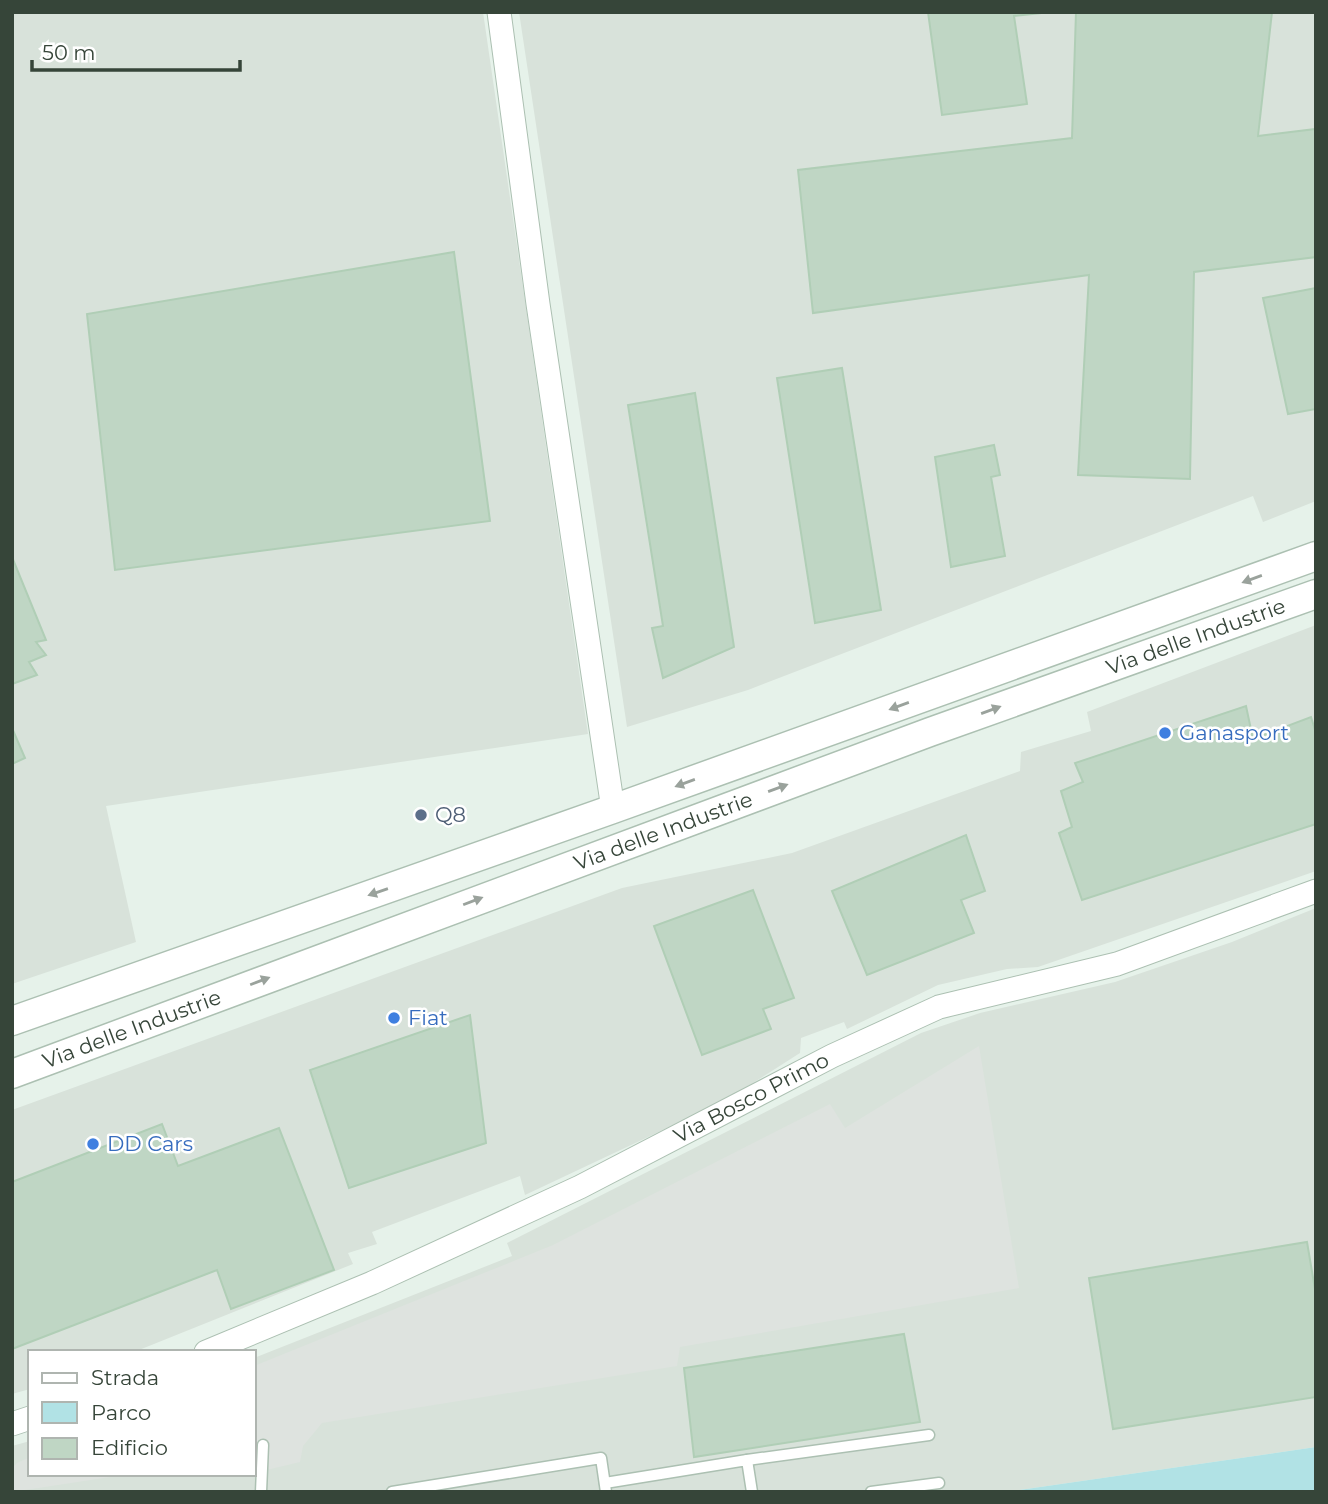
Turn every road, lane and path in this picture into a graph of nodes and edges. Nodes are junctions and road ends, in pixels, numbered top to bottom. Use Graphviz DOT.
graph roads {
  1 [pos="499,12"];
  2 [pos="1316,556"];
  3 [pos="1316,594"];
  4 [pos="612,809"];
  5 [pos="1316,891"];
  6 [pos="12,1021"];
  7 [pos="12,1074"];
  8 [pos="211,1350"];
  9 [pos="929,1435"];
  10 [pos="263,1445"];
  11 [pos="747,1460"];
  12 [pos="939,1483"];
  13 [pos="606,1487"];
  14 [pos="261,1492"];
  15 [pos="392,1492"];
  16 [pos="752,1492"];
  17 [pos="871,1492"];
  1 -- 4 [label="street"];
  2 -- 4 [label="street, Via delle Industrie, one-way"];
  7 -- 3 [label="street, Via delle Industrie, one-way"];
  4 -- 6 [label="street, Via delle Industrie, one-way"];
  5 -- 8 [label="street, Via Bosco Primo"];
  9 -- 11 [label="lane"];
  10 -- 14 [label="lane"];
  11 -- 13 [label="lane"];
  11 -- 16 [label="lane"];
  12 -- 17 [label="lane"];
  13 -- 15 [label="lane"];
}
